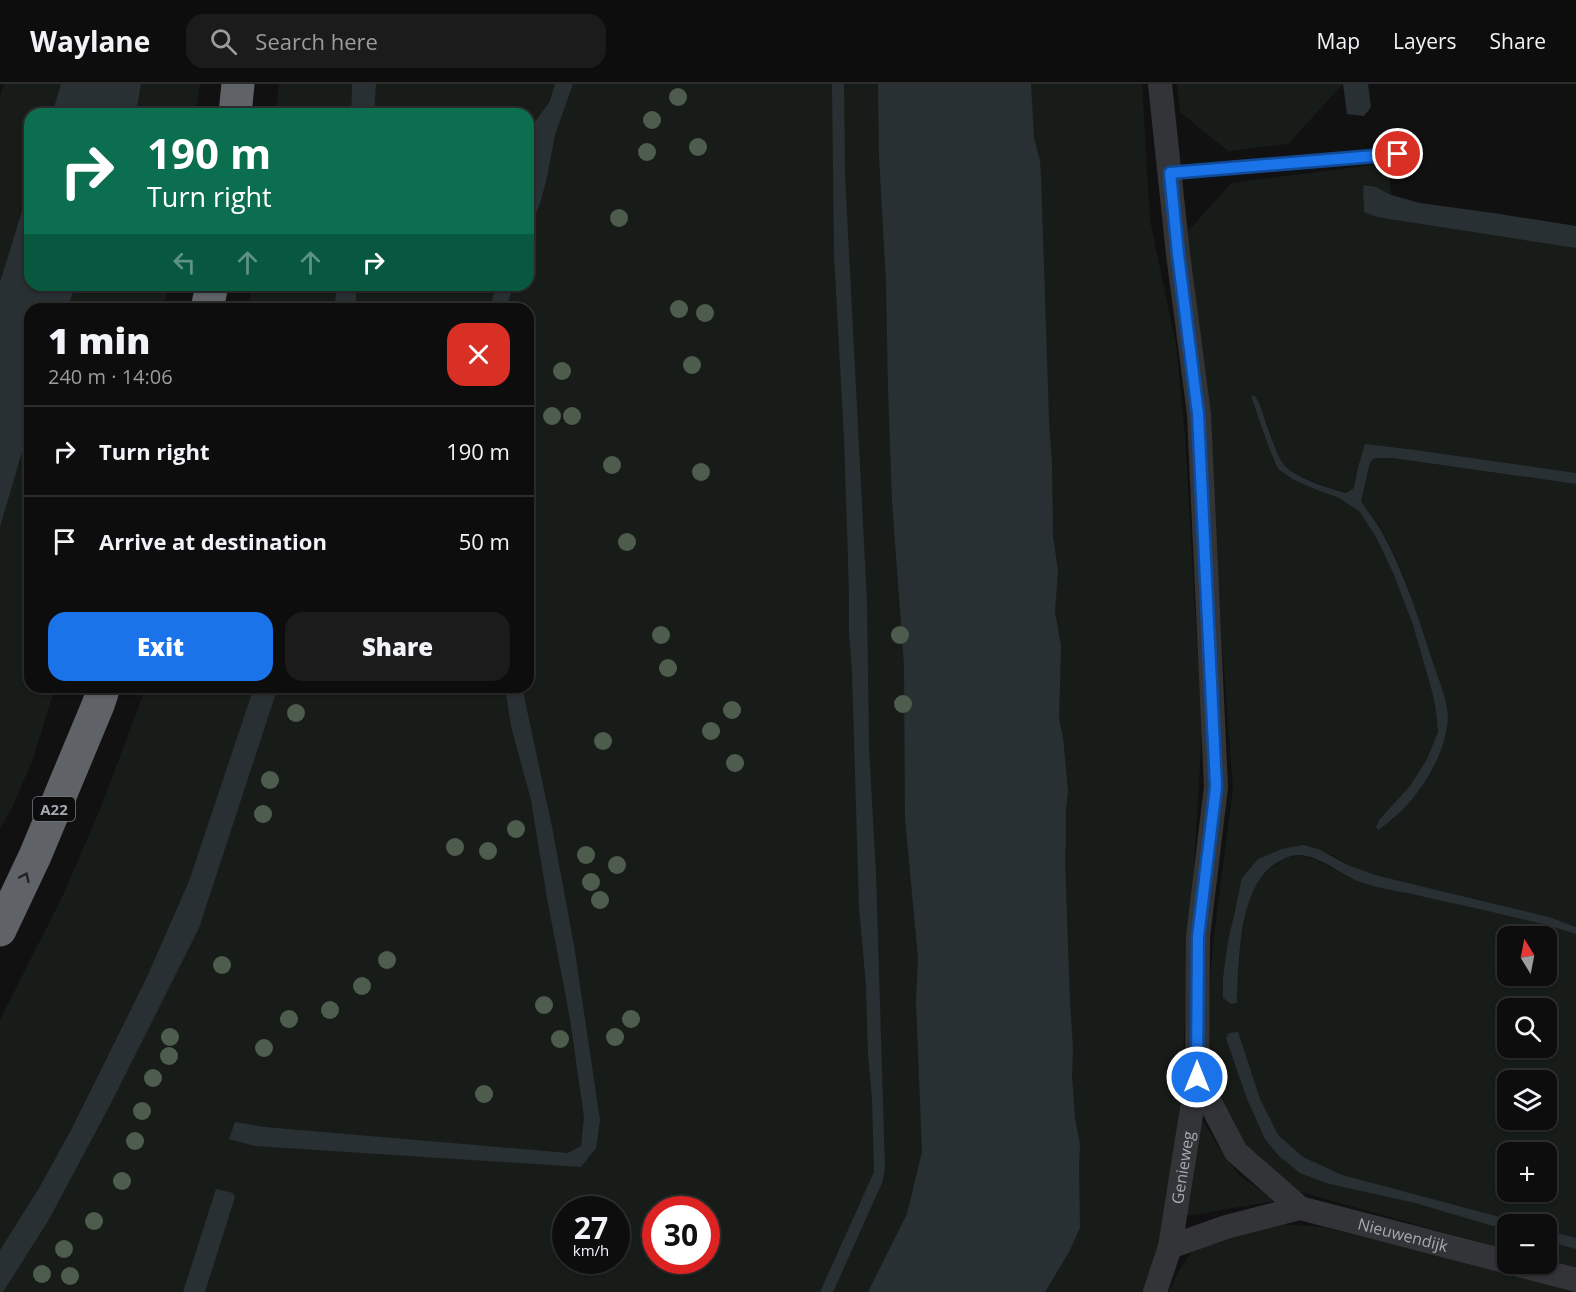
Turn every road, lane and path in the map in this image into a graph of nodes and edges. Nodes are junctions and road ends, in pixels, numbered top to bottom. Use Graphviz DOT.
graph roads {
  1 [pos="238,84"];
  2 [pos="1160,84"];
  3 [pos="236,108"];
  4 [pos="1398,154"];
  5 [pos="1170,173"];
  6 [pos="102,693"];
  7 [pos="0,930"];
  8 [pos="1197,1077"];
  9 [pos="1300,1208"];
  10 [pos="1170,1247"];
  11 [pos="1497,1260"];
  12 [pos="1552,1274"];
  13 [pos="1576,1280"];
  14 [pos="1155,1292"];
  1 -- 3 [label="highway"];
  2 -- 5 [label="street, Genieweg"];
  4 -- 5 [label="lane"];
  5 -- 8 [label="street, Genieweg"];
  7 -- 6 [label="highway, A22, one-way"];
  8 -- 9 [label="street, Nieuwendijk"];
  8 -- 10 [label="street, Genieweg"];
  9 -- 10 [label="street, Nieuwendijk"];
  9 -- 11 [label="street, Nieuwendijk"];
  10 -- 14 [label="street, Genieweg"];
  12 -- 13 [label="street, Nieuwendijk"];
}
